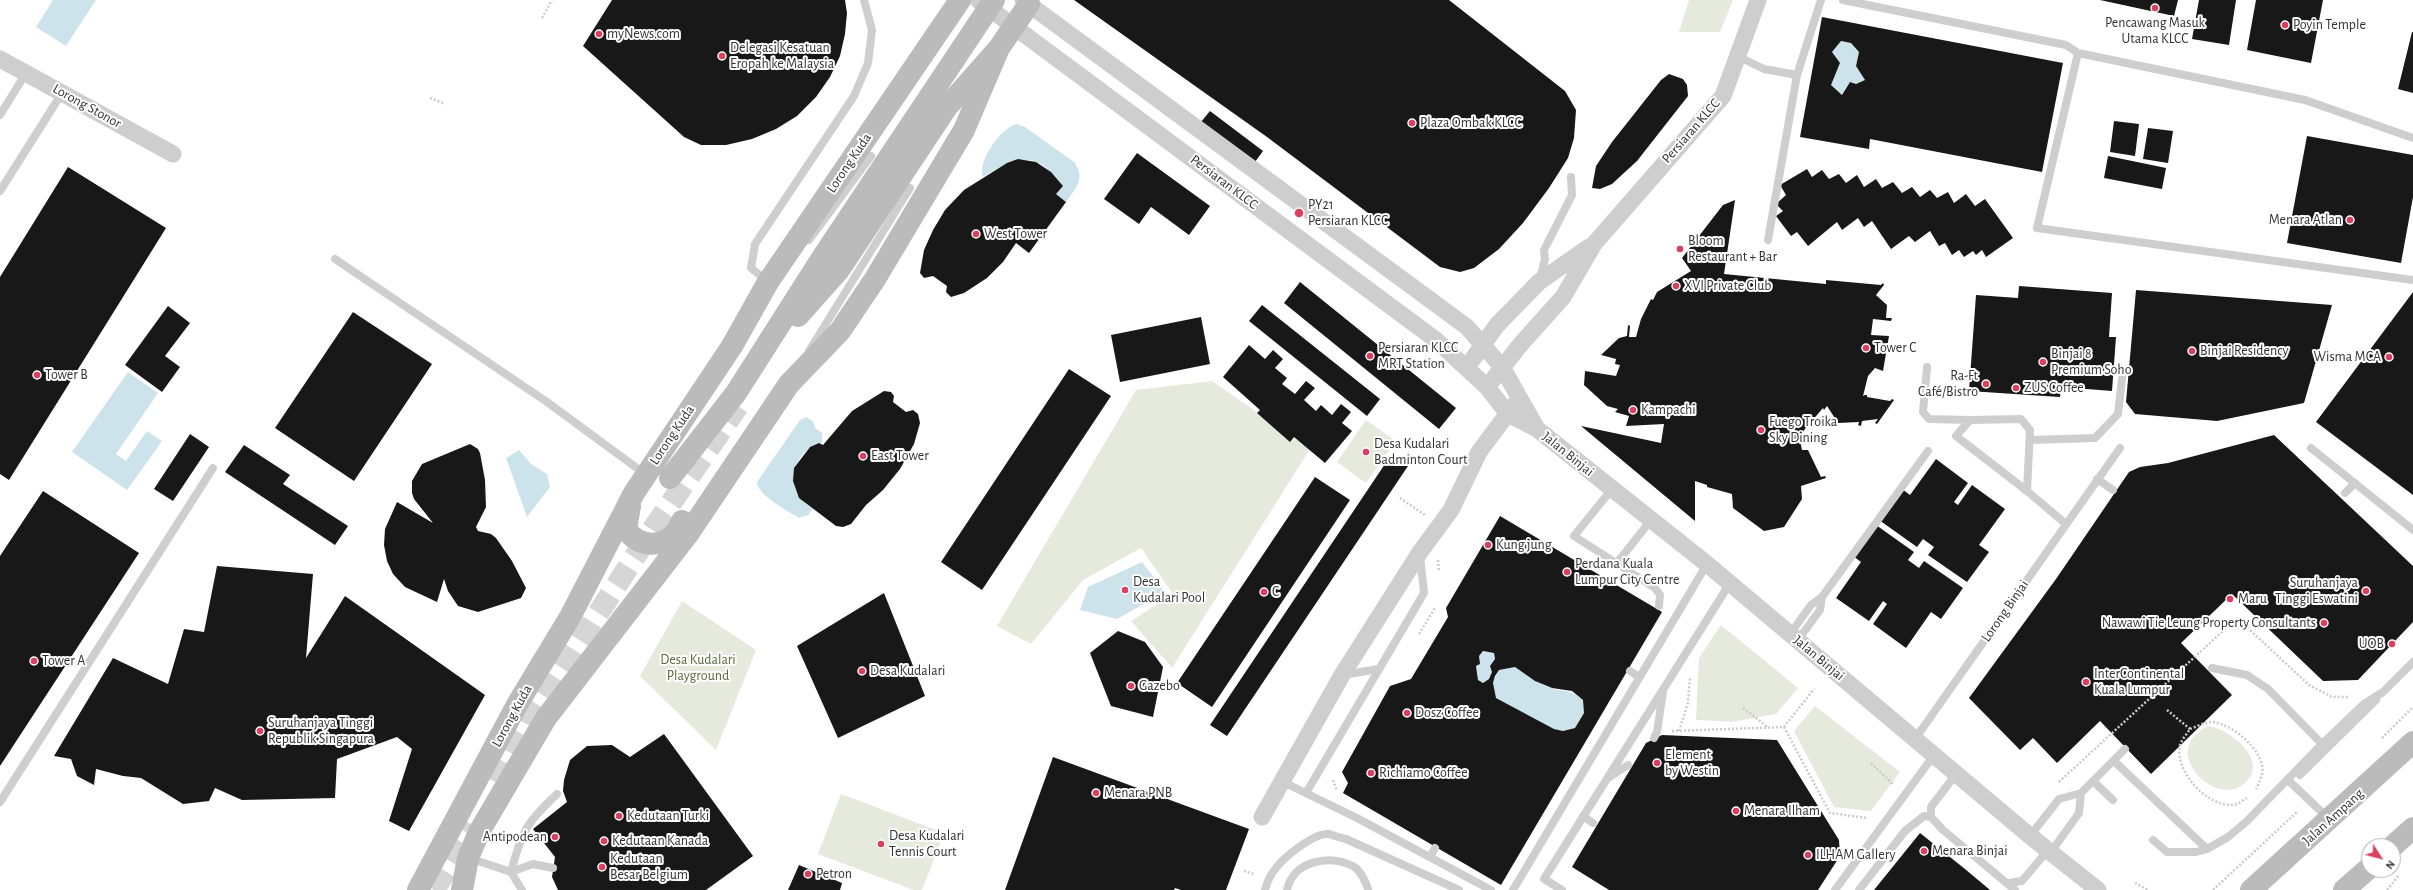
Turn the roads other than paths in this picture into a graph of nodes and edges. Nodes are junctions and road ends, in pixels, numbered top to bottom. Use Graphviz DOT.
graph roads {
  1 [pos="864,0"];
  2 [pos="960,0"];
  3 [pos="1758,0"];
  4 [pos="1821,0"];
  5 [pos="1843,0"];
  6 [pos="987,2"];
  7 [pos="1026,2"];
  8 [pos="1014,25"];
  9 [pos="999,48"];
  10 [pos="2078,53"];
  11 [pos="1736,55"];
  12 [pos="0,59"];
  13 [pos="26,73"];
  14 [pos="1796,75"];
  15 [pos="62,93"];
  16 [pos="0,115"];
  17 [pos="2413,138"];
  18 [pos="173,154"];
  19 [pos="871,156"];
  20 [pos="1571,177"];
  21 [pos="910,188"];
  22 [pos="0,191"];
  23 [pos="1768,240"];
  24 [pos="806,244"];
  25 [pos="1594,244"];
  26 [pos="335,259"];
  27 [pos="776,279"];
  28 [pos="2413,280"];
  29 [pos="1540,282"];
  30 [pos="1482,345"];
  31 [pos="1467,367"];
  32 [pos="1502,367"];
  33 [pos="1926,367"];
  34 [pos="2123,370"];
  35 [pos="789,384"];
  36 [pos="1487,387"];
  37 [pos="745,395"];
  38 [pos="1520,399"];
  39 [pos="1508,414"];
  40 [pos="1970,420"];
  41 [pos="1537,429"];
  42 [pos="2030,440"];
  43 [pos="2120,448"];
  44 [pos="2311,448"];
  45 [pos="1928,451"];
  46 [pos="213,468"];
  47 [pos="646,474"];
  48 [pos="670,478"];
  49 [pos="2097,479"];
  50 [pos="2355,483"];
  51 [pos="1612,489"];
  52 [pos="2113,490"];
  53 [pos="2027,491"];
  54 [pos="634,493"];
  55 [pos="2345,493"];
  56 [pos="713,496"];
  57 [pos="1651,520"];
  58 [pos="2066,524"];
  59 [pos="2413,530"];
  60 [pos="1420,552"];
  61 [pos="1617,563"];
  62 [pos="1706,564"];
  63 [pos="1730,583"];
  64 [pos="1659,606"];
  65 [pos="1794,637"];
  66 [pos="2413,662"];
  67 [pos="1378,668"];
  68 [pos="2212,668"];
  69 [pos="1630,671"];
  70 [pos="1342,676"];
  71 [pos="1639,677"];
  72 [pos="1663,689"];
  73 [pos="2383,692"];
  74 [pos="1655,735"];
  75 [pos="1915,739"];
  76 [pos="2413,742"];
  77 [pos="2322,744"];
  78 [pos="2125,750"];
  79 [pos="1934,755"];
  80 [pos="2114,761"];
  81 [pos="1628,765"];
  82 [pos="1956,774"];
  83 [pos="1606,780"];
  84 [pos="1281,781"];
  85 [pos="2094,782"];
  86 [pos="2290,782"];
  87 [pos="1306,793"];
  88 [pos="557,794"];
  89 [pos="2081,794"];
  90 [pos="2113,800"];
  91 [pos="0,802"];
  92 [pos="1583,816"];
  93 [pos="1262,817"];
  94 [pos="1931,817"];
  95 [pos="2330,820"];
  96 [pos="1593,822"];
  97 [pos="2030,836"];
  98 [pos="2153,840"];
  99 [pos="1435,848"];
  100 [pos="2207,849"];
  101 [pos="2049,851"];
  102 [pos="1430,857"];
  103 [pos="468,858"];
  104 [pos="553,868"];
  105 [pos="511,872"];
  106 [pos="2361,875"];
  107 [pos="2009,883"];
  108 [pos="1368,889"];
  109 [pos="418,890"];
  110 [pos="462,890"];
  111 [pos="522,890"];
  112 [pos="1265,890"];
  113 [pos="1287,890"];
  114 [pos="1459,890"];
  115 [pos="1491,890"];
  116 [pos="1513,890"];
  117 [pos="1562,890"];
  118 [pos="1835,890"];
  119 [pos="1859,890"];
  120 [pos="2015,890"];
  121 [pos="2098,890"];
  122 [pos="2251,890"];
  123 [pos="2344,890"];
  1 -- 27 [label="lane"];
  2 -- 27 [label="street, Lorong Kuda"];
  3 -- 11 [label="street, Persiaran KLCC"];
  4 -- 14 [label="lane"];
  5 -- 10 [label="lane"];
  6 -- 8 [label="street, Persiaran KLCC"];
  6 -- 48 [label="street"];
  7 -- 8 [label="street"];
  7 -- 30 [label="street, Persiaran KLCC"];
  8 -- 9 [label="street"];
  8 -- 31 [label="street, Persiaran KLCC"];
  9 -- 35 [label="street"];
  9 -- 37 [label="street"];
  10 -- 17 [label="lane"];
  10 -- 28 [label="lane"];
  11 -- 14 [label="lane"];
  11 -- 25 [label="street, Persiaran KLCC"];
  12 -- 13 [label="street, Lorong Stonor"];
  13 -- 15 [label="street, Lorong Stonor"];
  13 -- 16 [label="lane"];
  14 -- 23 [label="lane"];
  15 -- 18 [label="street, Lorong Stonor"];
  15 -- 22 [label="lane"];
  19 -- 24 [label="lane"];
  20 -- 29 [label="lane"];
  21 -- 35 [label="lane"];
  25 -- 29 [label="street, Persiaran KLCC"];
  25 -- 32 [label="street, Persiaran KLCC"];
  26 -- 47 [label="lane"];
  27 -- 47 [label="street, Lorong Kuda"];
  29 -- 30 [label="street, Persiaran KLCC"];
  30 -- 31 [label="street, Persiaran KLCC"];
  30 -- 32 [label="street, Persiaran KLCC"];
  31 -- 36 [label="street, Persiaran KLCC"];
  32 -- 36 [label="street, Persiaran KLCC"];
  32 -- 38 [label="street, Persiaran KLCC"];
  33 -- 40 [label="lane"];
  34 -- 42 [label="lane"];
  35 -- 56 [label="street"];
  36 -- 39 [label="street, Persiaran KLCC"];
  38 -- 39 [label="street"];
  38 -- 41 [label="street, Persiaran KLCC"];
  39 -- 41 [label="street, Persiaran KLCC"];
  39 -- 60 [label="street"];
  40 -- 42 [label="lane"];
  40 -- 53 [label="lane"];
  41 -- 51 [label="street, Jalan Binjai"];
  42 -- 53 [label="lane"];
  43 -- 49 [label="lane, Lorong Binjai"];
  44 -- 50 [label="lane"];
  45 -- 65 [label="lane"];
  46 -- 91 [label="lane"];
  47 -- 54 [label="street, Lorong Kuda"];
  49 -- 52 [label="lane"];
  49 -- 58 [label="lane, Lorong Binjai"];
  50 -- 55 [label="lane"];
  50 -- 59 [label="lane"];
  51 -- 57 [label="street, Jalan Binjai"];
  51 -- 61 [label="lane"];
  53 -- 58 [label="lane"];
  54 -- 56 [label="street"];
  54 -- 109 [label="street, Lorong Kuda"];
  56 -- 103 [label="street"];
  57 -- 61 [label="lane"];
  57 -- 62 [label="street, Jalan Binjai"];
  58 -- 75 [label="lane, Lorong Binjai"];
  60 -- 67 [label="lane"];
  60 -- 70 [label="street"];
  61 -- 64 [label="lane"];
  62 -- 63 [label="street, Jalan Binjai"];
  62 -- 71 [label="lane"];
  63 -- 65 [label="street, Jalan Binjai"];
  63 -- 72 [label="lane"];
  65 -- 75 [label="street, Jalan Binjai"];
  66 -- 73 [label="lane"];
  67 -- 70 [label="lane"];
  67 -- 87 [label="lane"];
  68 -- 77 [label="lane"];
  69 -- 71 [label="lane"];
  70 -- 84 [label="street"];
  71 -- 116 [label="lane"];
  72 -- 74 [label="lane"];
  72 -- 83 [label="lane"];
  73 -- 77 [label="lane"];
  73 -- 86 [label="lane"];
  75 -- 79 [label="street, Jalan Binjai"];
  76 -- 95 [label="street, Jalan Ampang"];
  77 -- 86 [label="lane"];
  78 -- 80 [label="lane"];
  79 -- 82 [label="street, Jalan Binjai"];
  79 -- 118 [label="lane"];
  80 -- 85 [label="lane"];
  80 -- 100 [label="lane"];
  81 -- 83 [label="lane"];
  82 -- 94 [label="lane"];
  82 -- 97 [label="street, Jalan Binjai"];
  83 -- 92 [label="lane"];
  84 -- 87 [label="lane"];
  84 -- 93 [label="street"];
  85 -- 89 [label="lane"];
  85 -- 90 [label="lane"];
  86 -- 95 [label="lane"];
  86 -- 100 [label="lane"];
  87 -- 102 [label="lane"];
  88 -- 105 [label="lane"];
  89 -- 97 [label="lane"];
  89 -- 101 [label="lane"];
  92 -- 96 [label="lane"];
  92 -- 117 [label="lane"];
  94 -- 107 [label="lane"];
  94 -- 119 [label="lane"];
  95 -- 122 [label="street, Jalan Ampang"];
  97 -- 101 [label="street, Jalan Binjai"];
  98 -- 100 [label="lane"];
  99 -- 102 [label="lane"];
  101 -- 107 [label="lane"];
  101 -- 121 [label="street, Jalan Binjai"];
  102 -- 115 [label="lane"];
  103 -- 105 [label="lane"];
  103 -- 110 [label="street"];
  104 -- 105 [label="lane"];
  105 -- 111 [label="lane"];
  106 -- 123 [label="street"];
  107 -- 120 [label="lane"];
  108 -- 113 [label="lane"];
  112 -- 114 [label="lane"];
}
